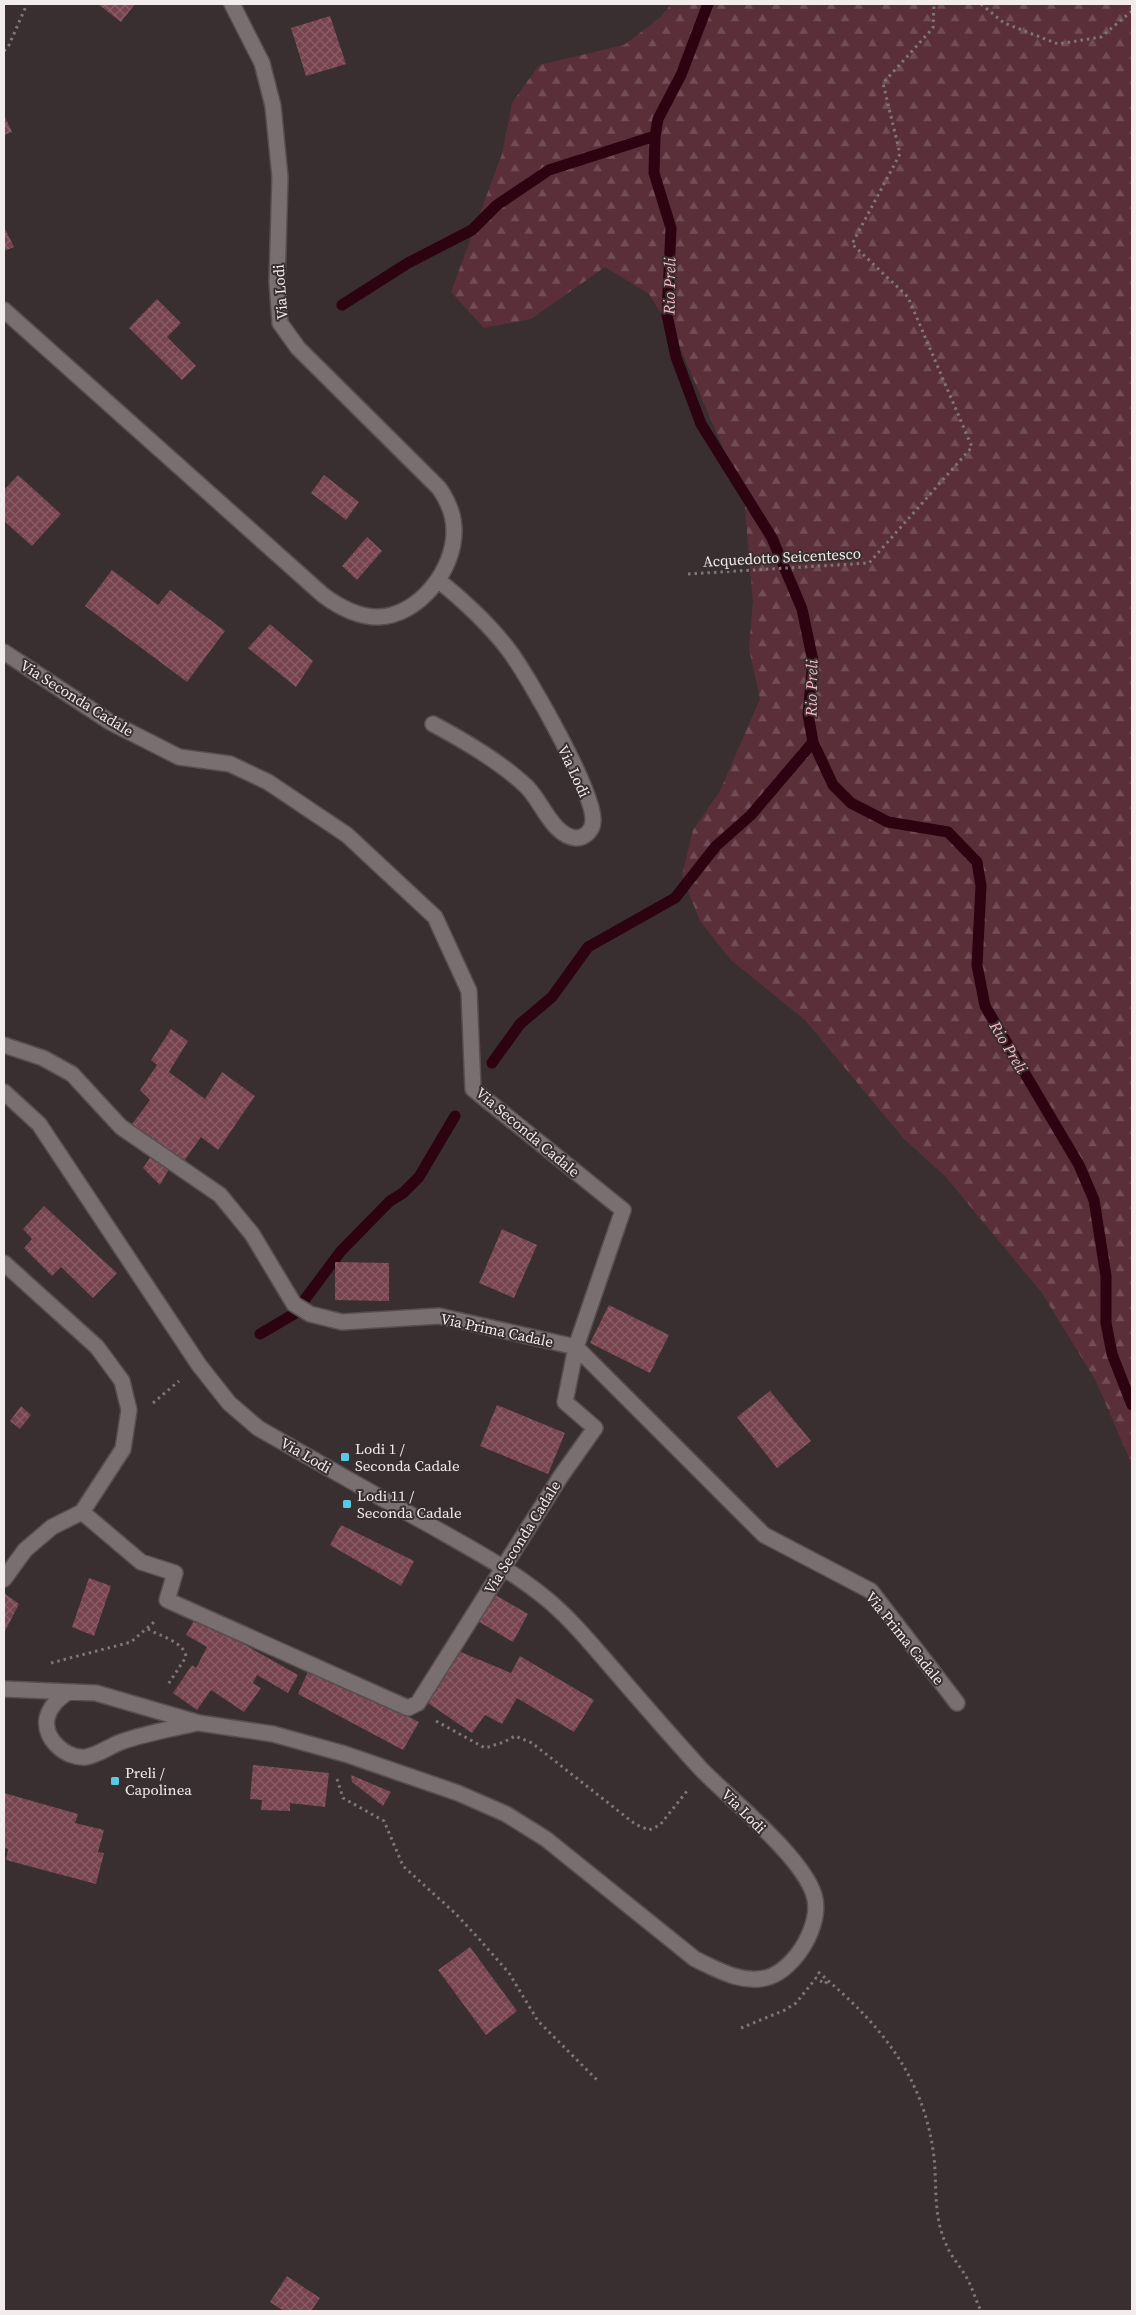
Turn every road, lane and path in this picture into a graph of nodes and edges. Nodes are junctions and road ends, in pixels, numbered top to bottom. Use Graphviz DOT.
graph roads {
  1 [pos="27,4"];
  2 [pos="232,4"];
  3 [pos="934,4"];
  4 [pos="982,4"];
  5 [pos="1132,10"];
  6 [pos="4,51"];
  7 [pos="4,310"];
  8 [pos="688,574"];
  9 [pos="438,580"];
  10 [pos="4,652"];
  11 [pos="433,724"];
  12 [pos="4,1045"];
  13 [pos="4,1092"];
  14 [pos="4,1262"];
  15 [pos="576,1347"];
  16 [pos="82,1512"];
  17 [pos="503,1567"];
  18 [pos="4,1578"];
  19 [pos="167,1600"];
  20 [pos="148,1629"];
  21 [pos="4,1688"];
  22 [pos="45,1691"];
  23 [pos="68,1692"];
  24 [pos="169,1692"];
  25 [pos="957,1702"];
  26 [pos="408,1708"];
  27 [pos="199,1723"];
  28 [pos="702,1770"];
  29 [pos="338,1773"];
  30 [pos="742,2028"];
  31 [pos="599,2082"];
  32 [pos="981,2311"];
  1 -- 6 [label="path"];
  2 -- 9 [label="street, Via Lodi"];
  3 -- 8 [label="path, Acquedotto Seicentesco"];
  4 -- 5 [label="path"];
  7 -- 9 [label="street, Via Lodi"];
  9 -- 11 [label="street, Via Lodi"];
  10 -- 15 [label="street, Via Seconda Cadale"];
  12 -- 15 [label="street, Via Prima Cadale"];
  13 -- 17 [label="street, Via Lodi"];
  14 -- 16 [label="street"];
  15 -- 17 [label="street, Via Seconda Cadale"];
  15 -- 25 [label="street, Via Prima Cadale"];
  16 -- 18 [label="street"];
  16 -- 19 [label="street"];
  17 -- 26 [label="street, Via Seconda Cadale"];
  17 -- 28 [label="street, Via Lodi"];
  19 -- 20 [label="path"];
  19 -- 26 [label="street"];
  20 -- 22 [label="path"];
  20 -- 24 [label="path"];
  21 -- 22 [label="street, Via Lodi"];
  22 -- 23 [label="street, Via Lodi"];
  23 -- 27 [label="street, Via Lodi"];
  23 -- 27 [label="street"];
  26 -- 28 [label="path"];
  27 -- 28 [label="street, Via Lodi"];
  29 -- 31 [label="path"];
  30 -- 32 [label="path"];
}
